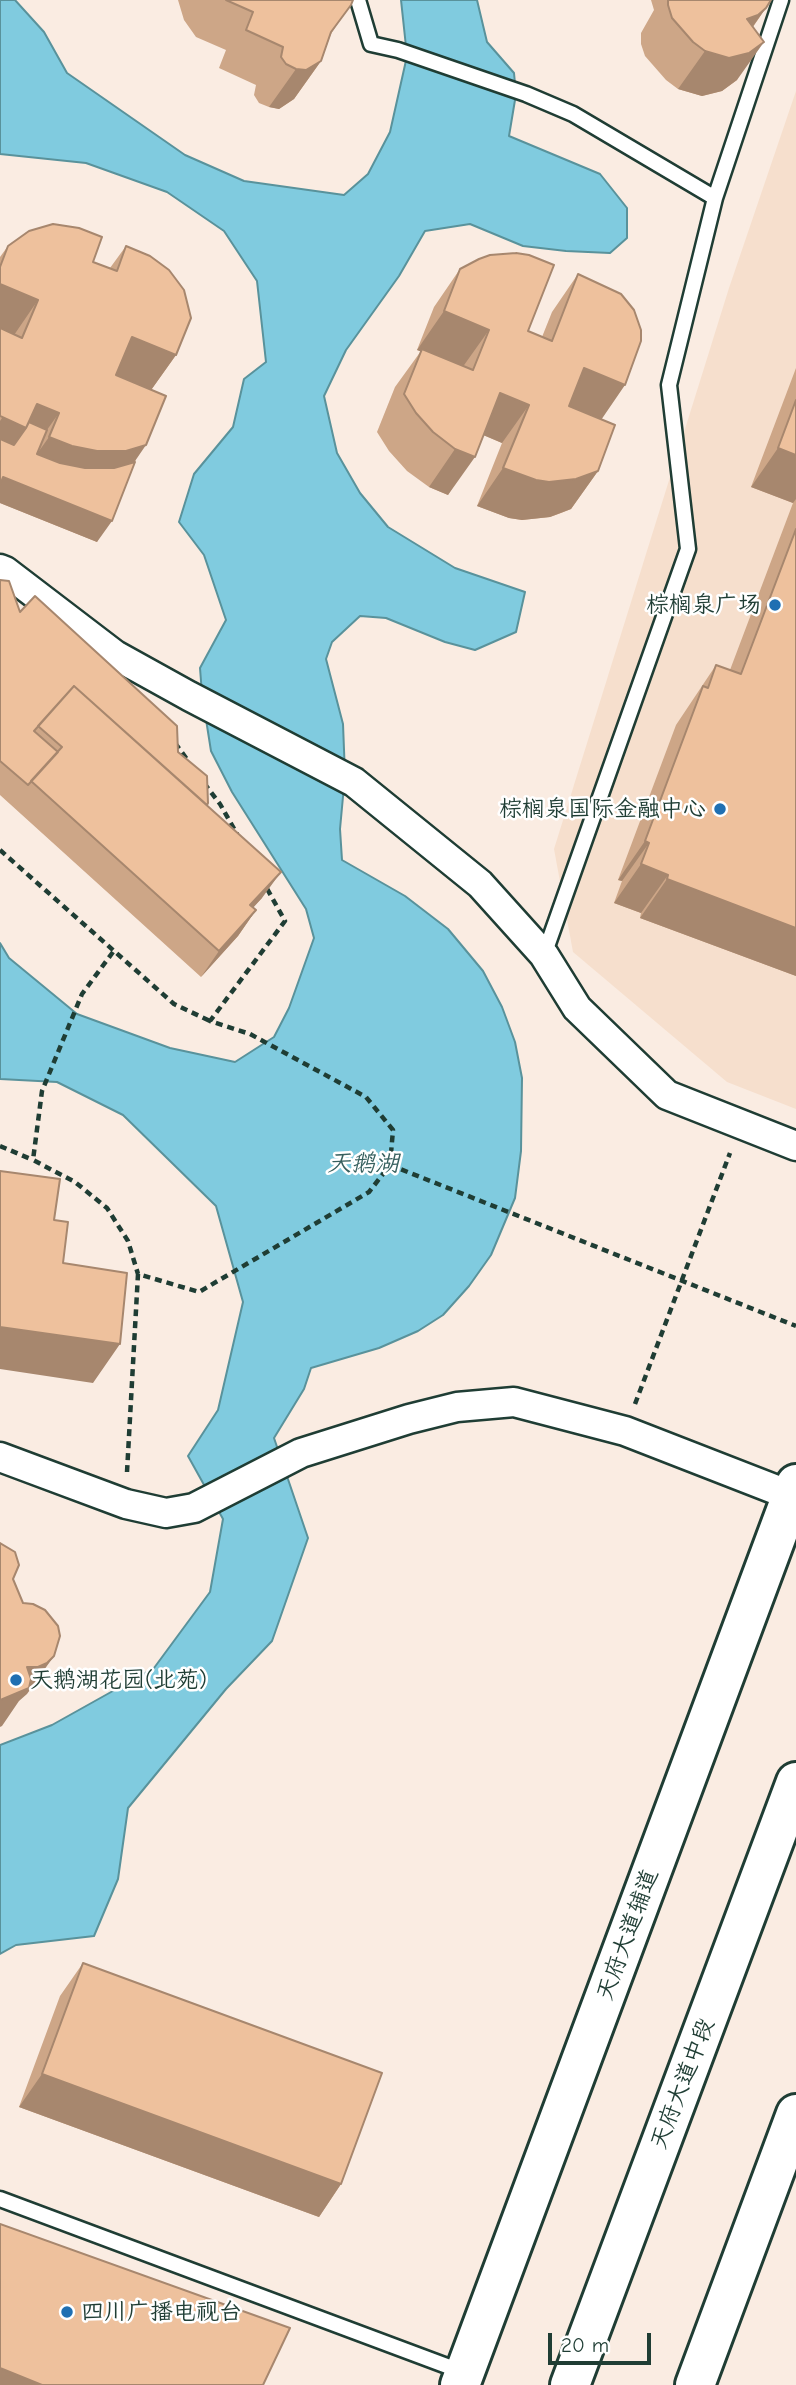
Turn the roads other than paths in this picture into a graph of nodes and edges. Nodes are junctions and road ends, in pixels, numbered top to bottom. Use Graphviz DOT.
graph roads {
  1 [pos="358,0"];
  2 [pos="781,0"];
  3 [pos="715,198"];
  4 [pos="0,569"];
  5 [pos="544,955"];
  6 [pos="796,1146"];
  7 [pos="0,1457"];
  8 [pos="794,1490"];
  9 [pos="796,1782"];
  10 [pos="796,2114"];
  11 [pos="0,2199"];
  12 [pos="462,2379"];
  13 [pos="570,2385"];
  14 [pos="695,2385"];
  1 -- 3 [label="lane"];
  2 -- 3 [label="lane"];
  3 -- 5 [label="lane"];
  4 -- 5 [label="street"];
  5 -- 6 [label="street"];
  7 -- 8 [label="street"];
  8 -- 12 [label="street, 天府大道辅道"];
  9 -- 13 [label="street, 天府大道中段"];
  10 -- 14 [label="street"];
  11 -- 12 [label="lane"];
}
